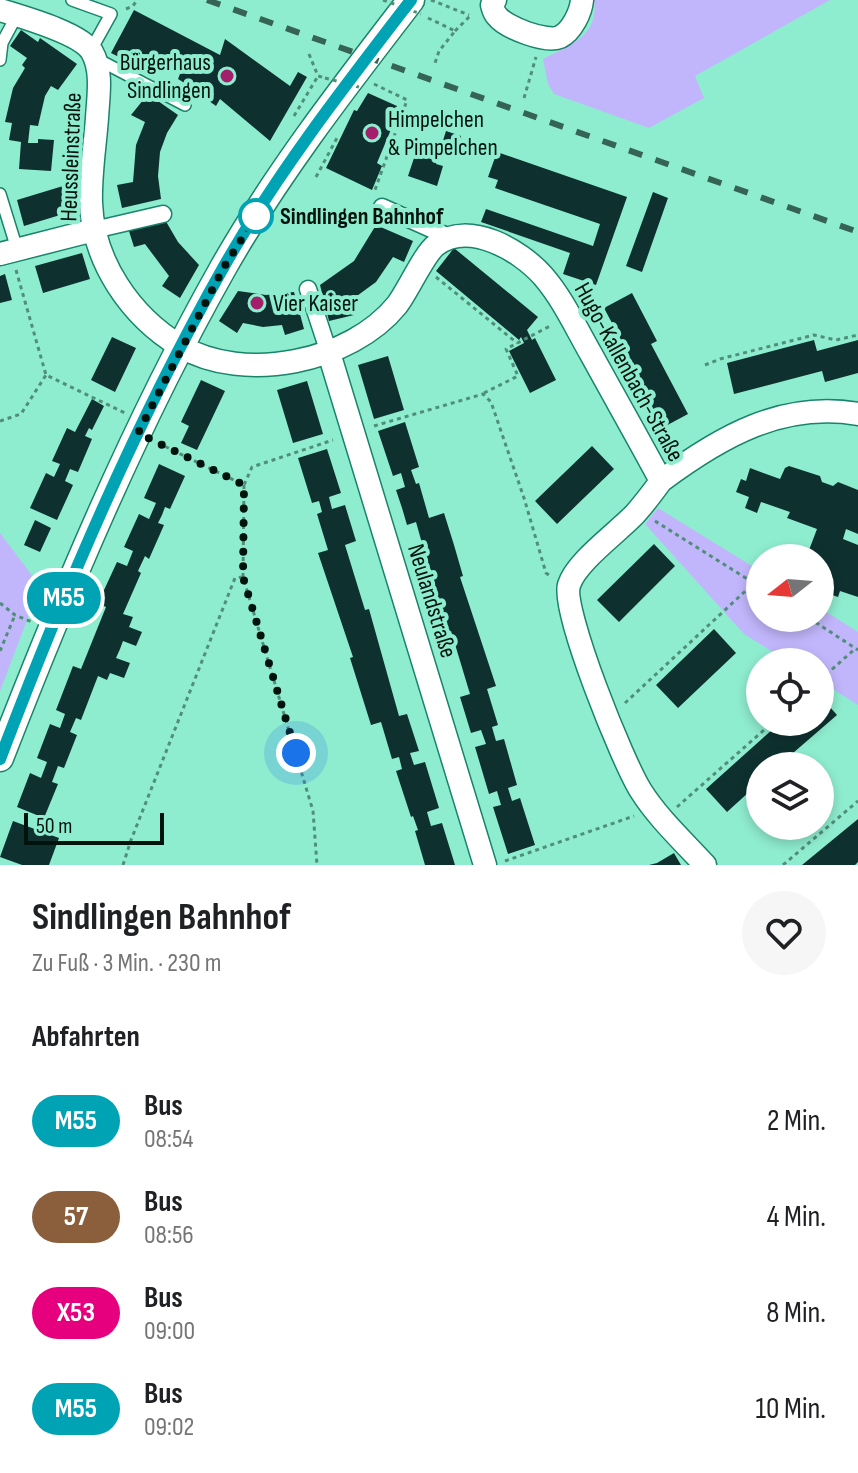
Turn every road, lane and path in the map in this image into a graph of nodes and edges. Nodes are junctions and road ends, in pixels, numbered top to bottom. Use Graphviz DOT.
graph roads {
  1 [pos="72,0"];
  2 [pos="137,0"];
  3 [pos="383,0"];
  4 [pos="431,0"];
  5 [pos="582,0"];
  6 [pos="486,4"];
  7 [pos="133,6"];
  8 [pos="416,7"];
  9 [pos="9,13"];
  10 [pos="470,16"];
  11 [pos="455,31"];
  12 [pos="542,38"];
  13 [pos="93,54"];
  14 [pos="309,54"];
  15 [pos="0,60"];
  16 [pos="434,66"];
  17 [pos="374,84"];
  18 [pos="359,87"];
  19 [pos="524,98"];
  20 [pos="185,105"];
  21 [pos="0,194"];
  22 [pos="377,204"];
  23 [pos="163,214"];
  24 [pos="94,230"];
  25 [pos="449,237"];
  26 [pos="9,252"];
  27 [pos="423,266"];
  28 [pos="308,289"];
  29 [pos="569,315"];
  30 [pos="858,335"];
  31 [pos="517,343"];
  32 [pos="182,347"];
  33 [pos="329,353"];
  34 [pos="705,365"];
  35 [pos="46,375"];
  36 [pos="483,394"];
  37 [pos="858,414"];
  38 [pos="0,421"];
  39 [pos="141,428"];
  40 [pos="353,433"];
  41 [pos="661,481"];
  42 [pos="244,485"];
  43 [pos="637,512"];
  44 [pos="243,577"];
  45 [pos="746,578"];
  46 [pos="568,589"];
  47 [pos="746,590"];
  48 [pos="0,603"];
  49 [pos="15,615"];
  50 [pos="50,630"];
  51 [pos="831,632"];
  52 [pos="857,649"];
  53 [pos="0,651"];
  54 [pos="834,668"];
  55 [pos="607,720"];
  56 [pos="756,736"];
  57 [pos="0,758"];
  58 [pos="858,801"];
  59 [pos="658,814"];
  60 [pos="123,865"];
  61 [pos="317,865"];
  62 [pos="485,865"];
  63 [pos="494,865"];
  64 [pos="705,865"];
  65 [pos="783,865"];
  1 -- 13 [label="lane"];
  2 -- 7 [label="path"];
  3 -- 8 [label="path, bridge"];
  4 -- 10 [label="path"];
  5 -- 12 [label="street"];
  6 -- 10 [label="path"];
  6 -- 12 [label="street"];
  8 -- 11 [label="path"];
  8 -- 32 [label="street"];
  9 -- 13 [label="street"];
  9 -- 15 [label="lane"];
  10 -- 11 [label="path"];
  11 -- 16 [label="path"];
  12 -- 19 [label="path"];
  13 -- 20 [label="lane"];
  13 -- 24 [label="street, Heussleinstraße"];
  14 -- 18 [label="path, bridge"];
  17 -- 22 [label="path"];
  21 -- 26 [label="lane"];
  22 -- 25 [label="street"];
  23 -- 24 [label="street"];
  24 -- 26 [label="street"];
  24 -- 32 [label="street, Heussleinstraße"];
  25 -- 27 [label="street, Heussleinstraße"];
  25 -- 29 [label="street, Hugo-Kallenbach-Straße"];
  26 -- 35 [label="path"];
  27 -- 31 [label="path"];
  27 -- 33 [label="street, Heussleinstraße"];
  28 -- 33 [label="street"];
  29 -- 31 [label="path"];
  29 -- 41 [label="street, Hugo-Kallenbach-Straße"];
  30 -- 34 [label="path"];
  31 -- 36 [label="path"];
  32 -- 33 [label="street, Heussleinstraße"];
  32 -- 39 [label="street"];
  33 -- 40 [label="street, Neulandstraße"];
  35 -- 38 [label="path"];
  35 -- 39 [label="path"];
  36 -- 40 [label="path"];
  36 -- 46 [label="path"];
  37 -- 41 [label="street"];
  39 -- 42 [label="path"];
  39 -- 50 [label="street"];
  40 -- 42 [label="path"];
  40 -- 62 [label="street, Neulandstraße"];
  41 -- 43 [label="street, Hugo-Kallenbach-Straße"];
  42 -- 44 [label="path"];
  43 -- 45 [label="path"];
  43 -- 46 [label="street, Hugo-Kallenbach-Straße"];
  44 -- 60 [label="path"];
  44 -- 61 [label="path"];
  46 -- 55 [label="street"];
  47 -- 55 [label="path"];
  48 -- 49 [label="path"];
  49 -- 50 [label="path"];
  49 -- 53 [label="path"];
  50 -- 57 [label="street"];
  51 -- 52 [label="path"];
  52 -- 54 [label="path"];
  55 -- 59 [label="street"];
  56 -- 59 [label="path"];
  58 -- 65 [label="path"];
  59 -- 63 [label="path"];
  59 -- 64 [label="street"];
}
